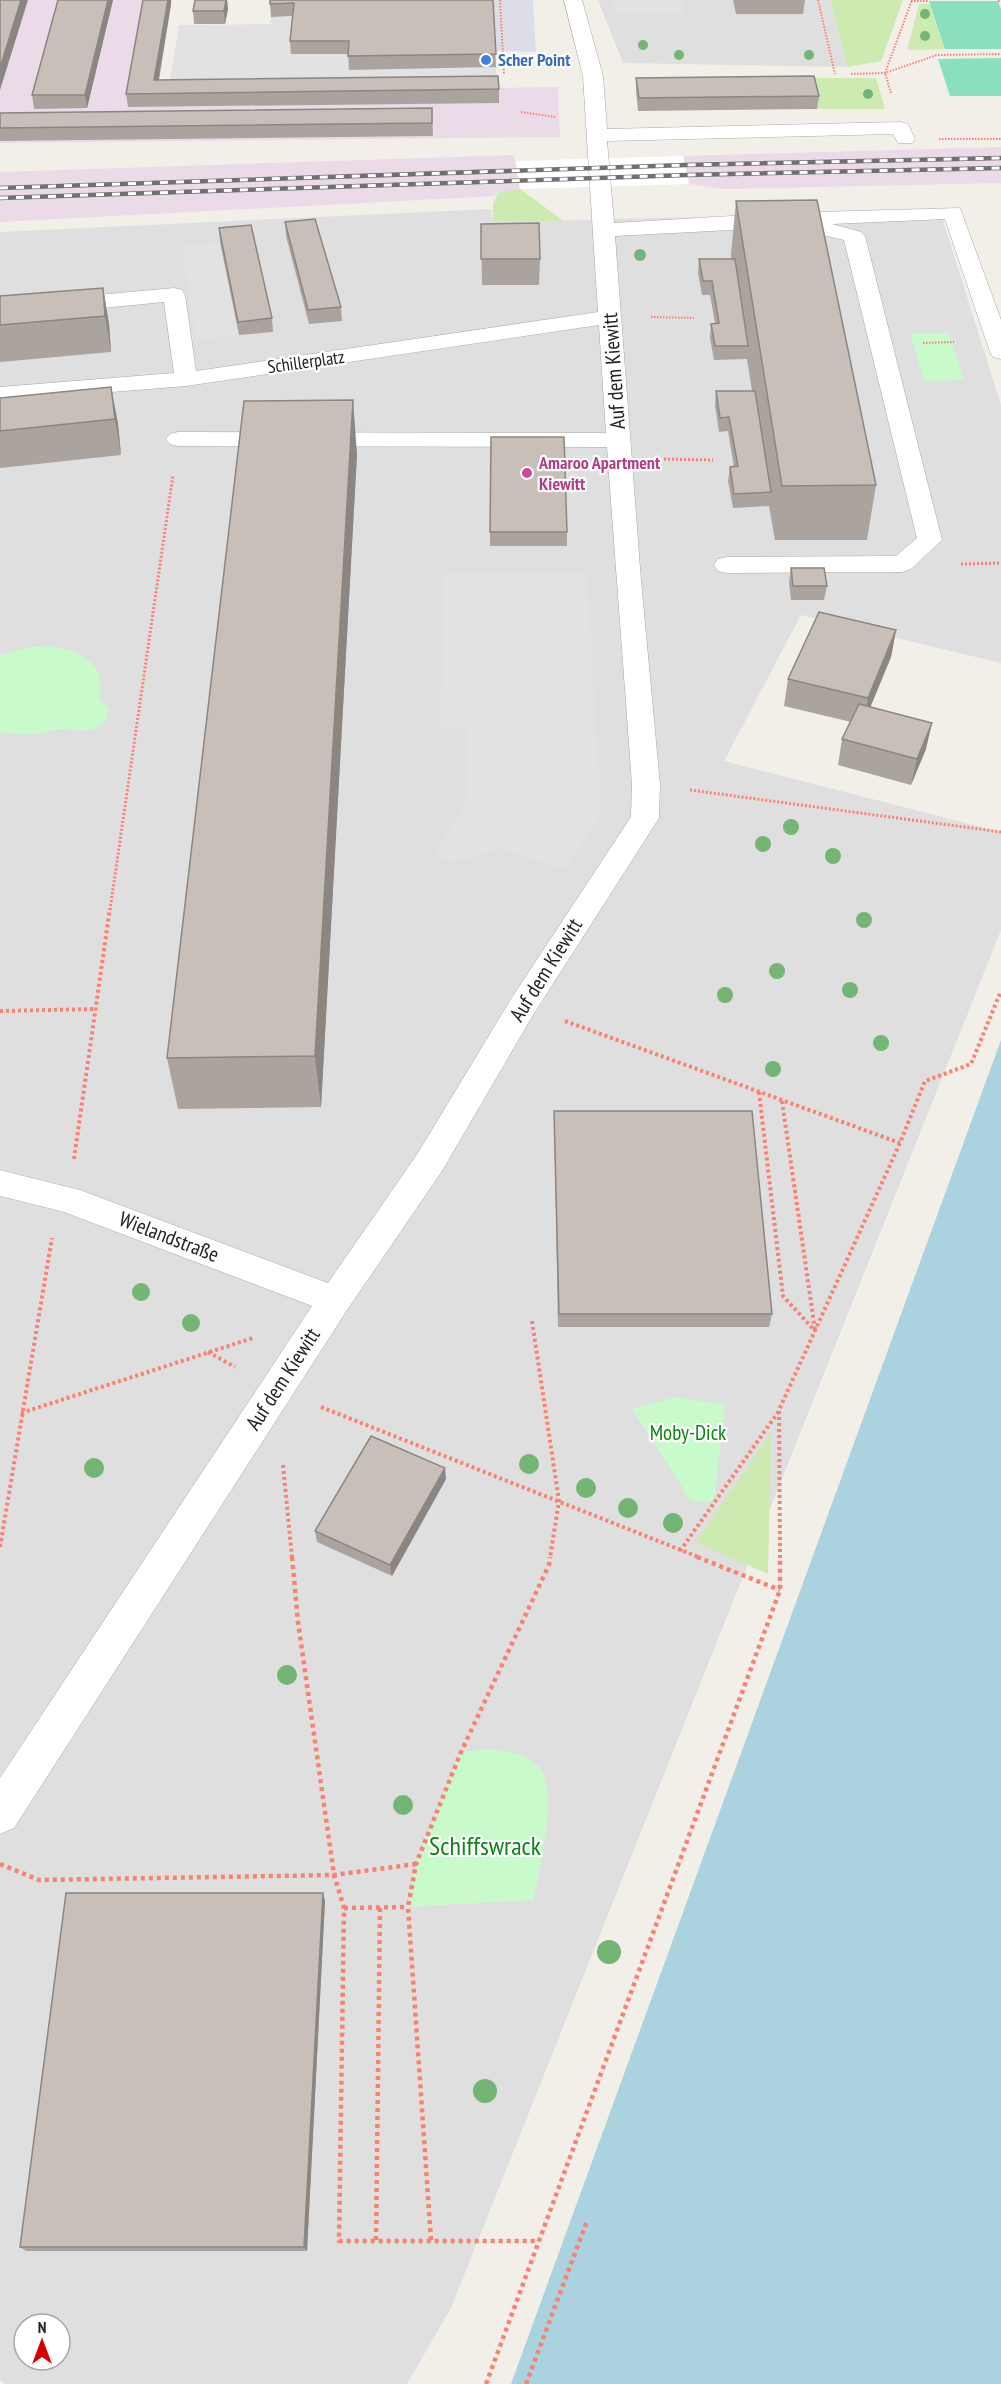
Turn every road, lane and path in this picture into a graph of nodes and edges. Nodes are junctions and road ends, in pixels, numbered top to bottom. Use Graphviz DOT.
graph roads {
  1 [pos="500,0"];
  2 [pos="573,0"];
  3 [pos="818,0"];
  4 [pos="912,1"];
  5 [pos="929,1"];
  6 [pos="1001,54"];
  7 [pos="885,73"];
  8 [pos="835,74"];
  9 [pos="850,74"];
  10 [pos="504,75"];
  11 [pos="891,94"];
  12 [pos="521,112"];
  13 [pos="566,118"];
  14 [pos="597,135"];
  15 [pos="905,139"];
  16 [pos="1001,139"];
  17 [pos="783,219"];
  18 [pos="602,230"];
  19 [pos="0,311"];
  20 [pos="612,317"];
  21 [pos="1001,352"];
  22 [pos="186,379"];
  23 [pos="0,394"];
  24 [pos="178,440"];
  25 [pos="619,449"];
  26 [pos="713,460"];
  27 [pos="727,565"];
  28 [pos="646,784"];
  29 [pos="1001,832"];
  30 [pos="1001,991"];
  31 [pos="522,1007"];
  32 [pos="96,1009"];
  33 [pos="0,1011"];
  34 [pos="759,1092"];
  35 [pos="782,1101"];
  36 [pos="900,1143"];
  37 [pos="0,1183"];
  38 [pos="68,1199"];
  39 [pos="335,1300"];
  40 [pos="532,1321"];
  41 [pos="815,1331"];
  42 [pos="265,1334"];
  43 [pos="276,1390"];
  44 [pos="779,1410"];
  45 [pos="331,1411"];
  46 [pos="21,1413"];
  47 [pos="559,1501"];
  48 [pos="0,1547"];
  49 [pos="680,1551"];
  50 [pos="780,1590"];
  51 [pos="0,1814"];
  52 [pos="0,1864"];
  53 [pos="416,1864"];
  54 [pos="334,1875"];
  55 [pos="408,1907"];
  56 [pos="344,1908"];
  57 [pos="380,1908"];
  58 [pos="587,2221"];
  59 [pos="376,2240"];
  60 [pos="431,2240"];
  61 [pos="539,2241"];
  62 [pos="486,2384"];
  63 [pos="526,2384"];
  1 -- 10 [label="path"];
  2 -- 14 [label="street, Auf dem Kiewitt"];
  3 -- 8 [label="path"];
  4 -- 5 [label="path"];
  4 -- 7 [label="path"];
  6 -- 7 [label="path"];
  7 -- 9 [label="path"];
  7 -- 11 [label="path"];
  12 -- 13 [label="path"];
  14 -- 15 [label="street"];
  14 -- 18 [label="street, Auf dem Kiewitt"];
  15 -- 16 [label="path"];
  17 -- 18 [label="street"];
  17 -- 21 [label="street"];
  17 -- 27 [label="street"];
  18 -- 20 [label="street, Auf dem Kiewitt"];
  19 -- 22 [label="street"];
  20 -- 22 [label="street, Schillerplatz"];
  20 -- 25 [label="street, Auf dem Kiewitt"];
  22 -- 23 [label="street, Schillerplatz"];
  24 -- 25 [label="street"];
  24 -- 32 [label="path"];
  25 -- 26 [label="path"];
  25 -- 28 [label="street, Auf dem Kiewitt"];
  28 -- 29 [label="path"];
  28 -- 31 [label="street, Auf dem Kiewitt"];
  30 -- 36 [label="path"];
  31 -- 34 [label="path"];
  31 -- 39 [label="street, Auf dem Kiewitt"];
  32 -- 33 [label="path"];
  32 -- 38 [label="path"];
  34 -- 35 [label="path"];
  34 -- 41 [label="path"];
  35 -- 36 [label="path"];
  35 -- 41 [label="path"];
  36 -- 41 [label="path"];
  37 -- 38 [label="street, Wielandstraße"];
  38 -- 39 [label="street, Wielandstraße"];
  38 -- 46 [label="path"];
  39 -- 43 [label="street, Auf dem Kiewitt"];
  40 -- 47 [label="path"];
  41 -- 44 [label="path"];
  42 -- 46 [label="path"];
  43 -- 51 [label="street, Auf dem Kiewitt"];
  43 -- 54 [label="path"];
  44 -- 49 [label="path"];
  44 -- 50 [label="path"];
  45 -- 47 [label="path"];
  46 -- 48 [label="path"];
  47 -- 49 [label="path"];
  47 -- 53 [label="path"];
  49 -- 50 [label="path"];
  50 -- 61 [label="path"];
  52 -- 54 [label="path"];
  53 -- 54 [label="path"];
  53 -- 55 [label="path"];
  54 -- 56 [label="path"];
  55 -- 57 [label="path"];
  55 -- 60 [label="path"];
  56 -- 57 [label="path"];
  56 -- 59 [label="path"];
  57 -- 59 [label="path"];
  58 -- 63 [label="path"];
  59 -- 60 [label="path"];
  60 -- 61 [label="path"];
  61 -- 62 [label="path"];
}
